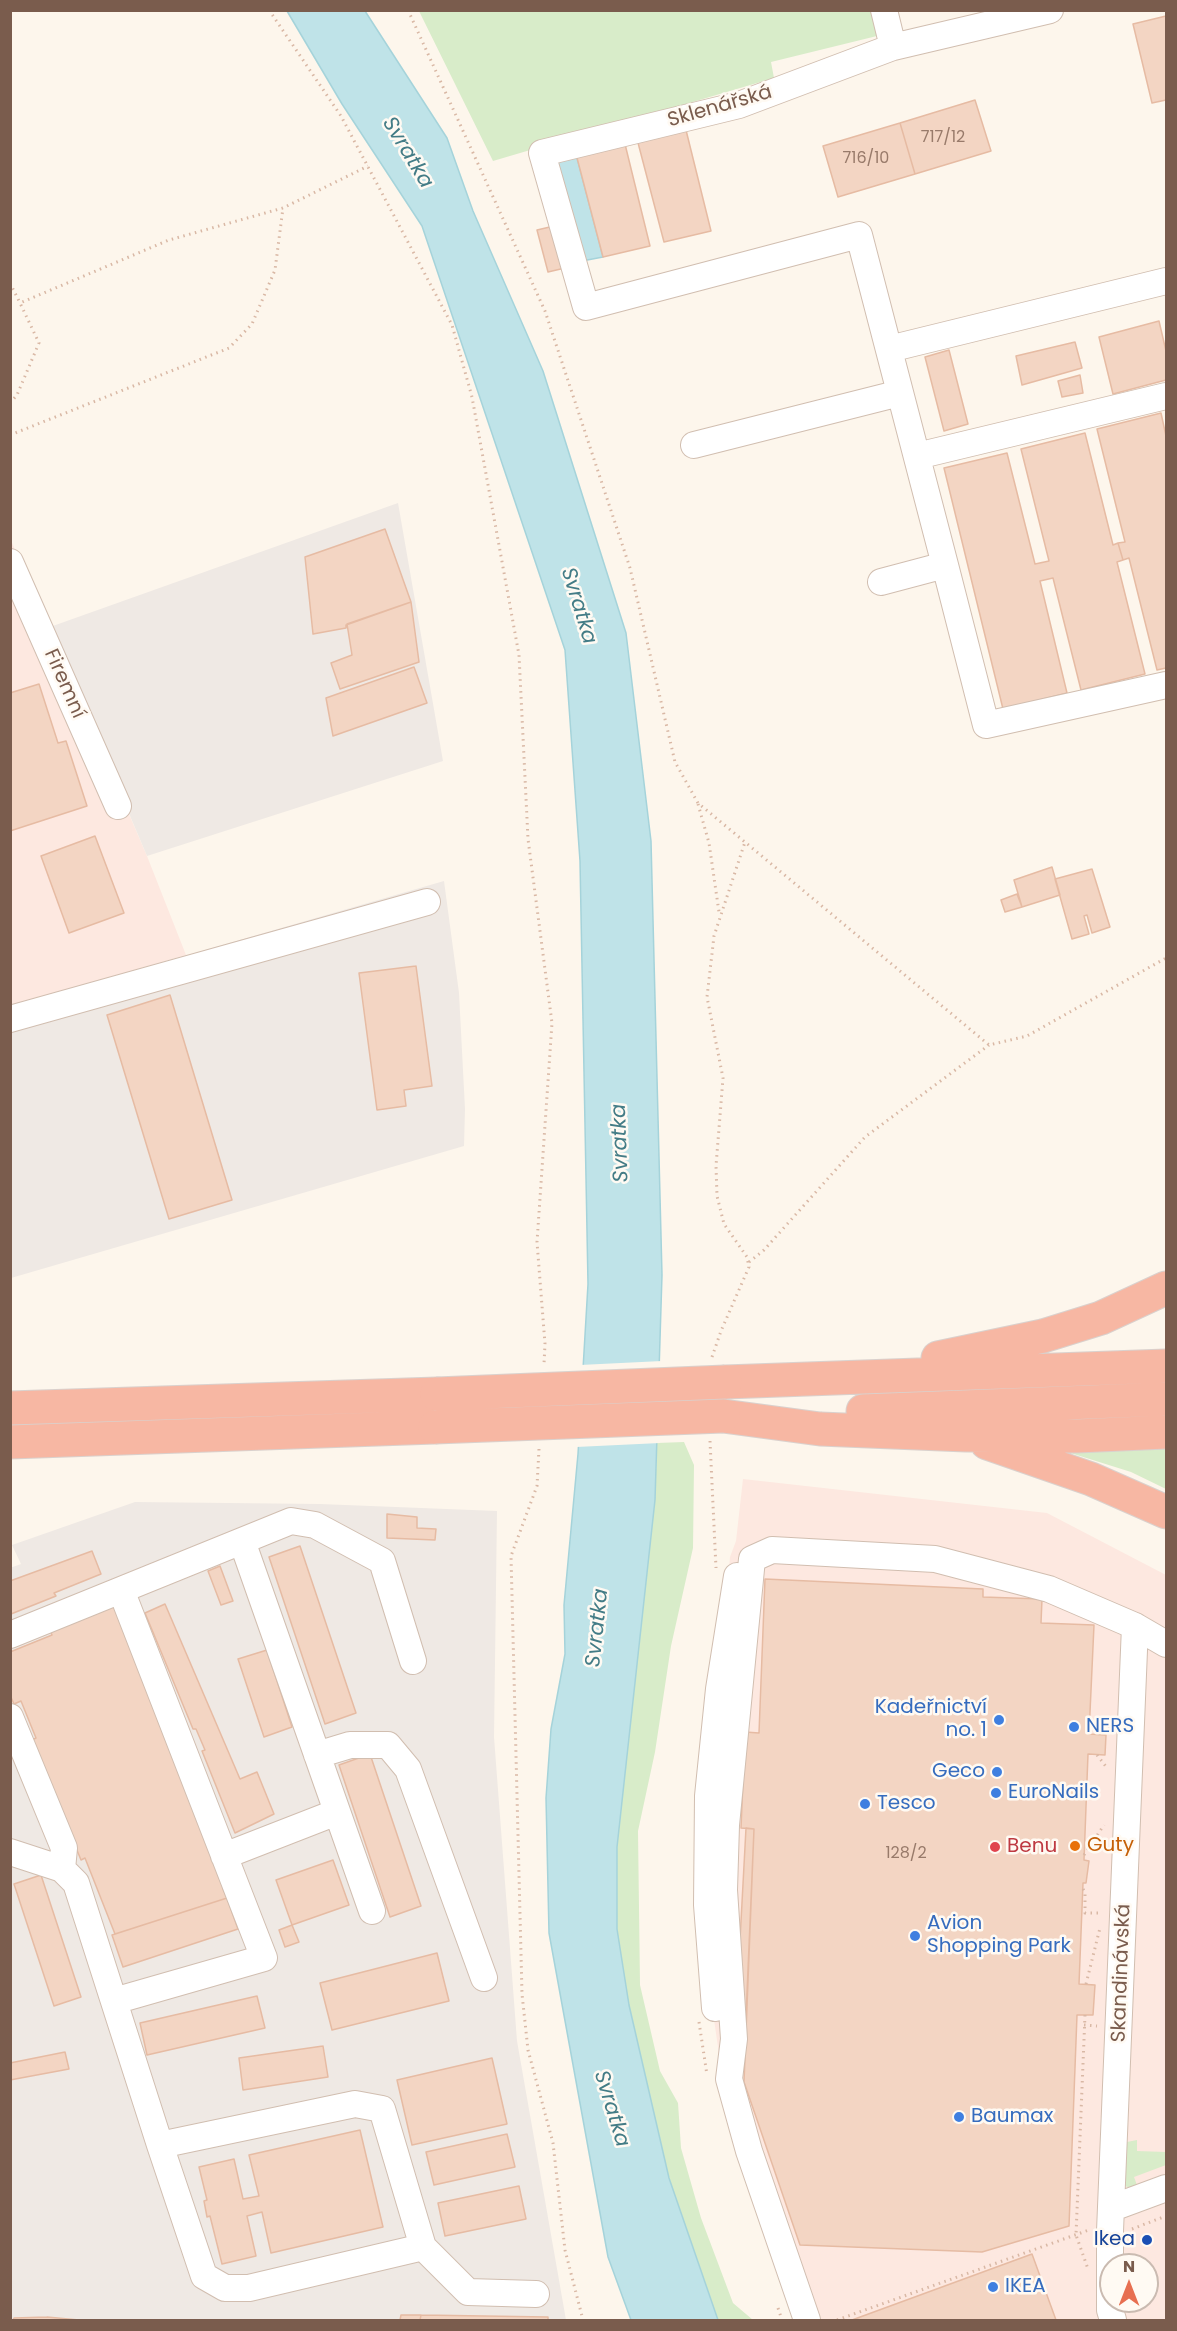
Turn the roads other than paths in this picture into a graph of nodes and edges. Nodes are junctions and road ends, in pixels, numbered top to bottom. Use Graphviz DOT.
graph roads {
  1 [pos="884,10"];
  2 [pos="1050,10"];
  3 [pos="893,47"];
  4 [pos="1167,281"];
  5 [pos="889,349"];
  6 [pos="900,393"];
  7 [pos="1167,396"];
  8 [pos="694,445"];
  9 [pos="917,456"];
  10 [pos="10,562"];
  11 [pos="945,565"];
  12 [pos="881,582"];
  13 [pos="1167,685"];
  14 [pos="118,806"];
  15 [pos="427,902"];
  16 [pos="10,1019"];
  17 [pos="1167,1288"];
  18 [pos="1167,1366"];
  19 [pos="830,1378"];
  20 [pos="1167,1399"];
  21 [pos="10,1408"];
  22 [pos="723,1416"];
  23 [pos="1167,1432"];
  24 [pos="966,1435"];
  25 [pos="10,1442"];
  26 [pos="1167,1512"];
  27 [pos="242,1541"];
  28 [pos="122,1590"];
  29 [pos="1135,1626"];
  30 [pos="10,1635"];
  31 [pos="1167,1644"];
  32 [pos="413,1661"];
  33 [pos="13,1732"];
  34 [pos="317,1755"];
  35 [pos="337,1812"];
  36 [pos="10,1852"];
  37 [pos="224,1856"];
  38 [pos="62,1869"];
  39 [pos="372,1911"];
  40 [pos="484,1978"];
  41 [pos="114,2001"];
  42 [pos="160,2145"];
  43 [pos="1167,2188"];
  44 [pos="1111,2220"];
  45 [pos="423,2247"];
  46 [pos="536,2294"];
  47 [pos="807,2320"];
  48 [pos="1113,2320"];
  1 -- 3 [label="street"];
  2 -- 3 [label="street, Sklenářská"];
  3 -- 5 [label="street, Sklenářská"];
  4 -- 5 [label="street"];
  5 -- 6 [label="street"];
  6 -- 8 [label="street"];
  6 -- 9 [label="street"];
  7 -- 9 [label="street"];
  9 -- 11 [label="street"];
  10 -- 14 [label="street, Firemní"];
  11 -- 12 [label="street"];
  11 -- 13 [label="street"];
  15 -- 16 [label="street"];
  17 -- 19 [label="highway"];
  18 -- 19 [label="highway"];
  19 -- 21 [label="highway, bridge"];
  20 -- 22 [label="highway"];
  22 -- 24 [label="highway"];
  22 -- 25 [label="highway, bridge"];
  23 -- 24 [label="highway"];
  24 -- 26 [label="highway"];
  27 -- 28 [label="street"];
  27 -- 32 [label="street"];
  27 -- 34 [label="street"];
  28 -- 30 [label="street"];
  28 -- 37 [label="street"];
  29 -- 31 [label="street"];
  29 -- 44 [label="street, Skandinávská"];
  29 -- 47 [label="street"];
  33 -- 38 [label="street"];
  34 -- 35 [label="street"];
  34 -- 40 [label="street"];
  35 -- 37 [label="street"];
  35 -- 39 [label="street"];
  36 -- 38 [label="street"];
  37 -- 41 [label="street"];
  38 -- 41 [label="street"];
  41 -- 42 [label="street"];
  42 -- 45 [label="street"];
  42 -- 45 [label="street"];
  43 -- 44 [label="street"];
  44 -- 48 [label="street, Skandinávská"];
  45 -- 46 [label="street"];
}
